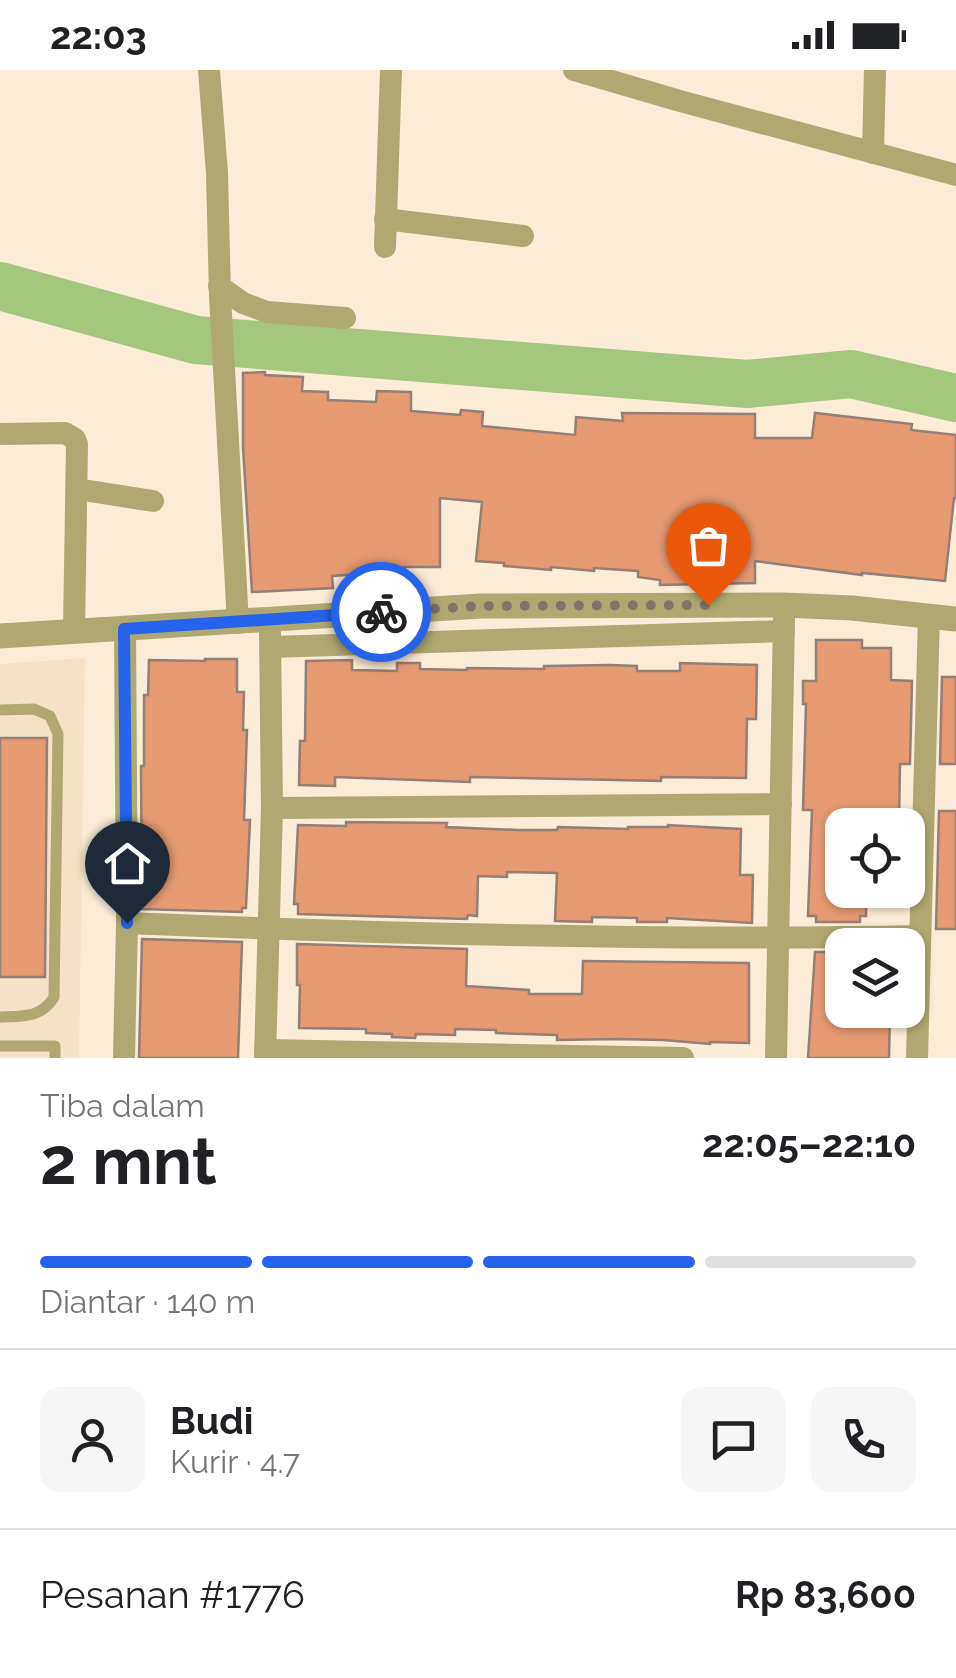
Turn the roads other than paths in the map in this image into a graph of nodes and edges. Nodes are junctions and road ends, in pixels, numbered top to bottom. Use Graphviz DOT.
graph roads {
  1 [pos="209,70"];
  2 [pos="391,70"];
  3 [pos="574,70"];
  4 [pos="875,70"];
  5 [pos="873,154"];
  6 [pos="956,175"];
  7 [pos="385,218"];
  8 [pos="523,236"];
  9 [pos="385,247"];
  10 [pos="220,291"];
  11 [pos="345,318"];
  12 [pos="0,434"];
  13 [pos="77,488"];
  14 [pos="153,501"];
  15 [pos="784,605"];
  16 [pos="372,613"];
  17 [pos="930,615"];
  18 [pos="956,619"];
  19 [pos="270,620"];
  20 [pos="238,623"];
  21 [pos="124,629"];
  22 [pos="74,631"];
  23 [pos="784,631"];
  24 [pos="0,636"];
  25 [pos="374,644"];
  26 [pos="271,647"];
  27 [pos="0,710"];
  28 [pos="781,804"];
  29 [pos="272,808"];
  30 [pos="127,923"];
  31 [pos="920,928"];
  32 [pos="269,929"];
  33 [pos="825,937"];
  34 [pos="778,938"];
  35 [pos="0,1017"];
  36 [pos="918,1028"];
  37 [pos="0,1046"];
  38 [pos="265,1054"];
  39 [pos="55,1058"];
  40 [pos="124,1058"];
  41 [pos="683,1058"];
  42 [pos="776,1058"];
  43 [pos="917,1058"];
  1 -- 10 [label="street"];
  2 -- 7 [label="street"];
  3 -- 5 [label="street"];
  4 -- 5 [label="street"];
  5 -- 6 [label="street"];
  7 -- 8 [label="street"];
  7 -- 9 [label="street"];
  10 -- 11 [label="street"];
  10 -- 20 [label="street"];
  12 -- 13 [label="street"];
  13 -- 14 [label="street"];
  13 -- 22 [label="street"];
  15 -- 16 [label="street"];
  15 -- 17 [label="street"];
  15 -- 23 [label="street"];
  16 -- 19 [label="street"];
  16 -- 25 [label="street"];
  17 -- 18 [label="street"];
  17 -- 31 [label="street"];
  19 -- 20 [label="street"];
  19 -- 26 [label="street"];
  20 -- 21 [label="street"];
  21 -- 22 [label="street"];
  21 -- 30 [label="street"];
  22 -- 24 [label="street"];
  23 -- 25 [label="street"];
  23 -- 28 [label="street"];
  25 -- 26 [label="street"];
  26 -- 29 [label="street"];
  27 -- 35 [label="lane"];
  28 -- 29 [label="street"];
  28 -- 34 [label="street"];
  29 -- 32 [label="street"];
  30 -- 32 [label="street"];
  30 -- 40 [label="street"];
  32 -- 34 [label="street"];
  32 -- 38 [label="street"];
  33 -- 34 [label="street"];
  34 -- 42 [label="street"];
  36 -- 43 [label="street"];
  37 -- 39 [label="lane"];
  38 -- 41 [label="street"];
}
